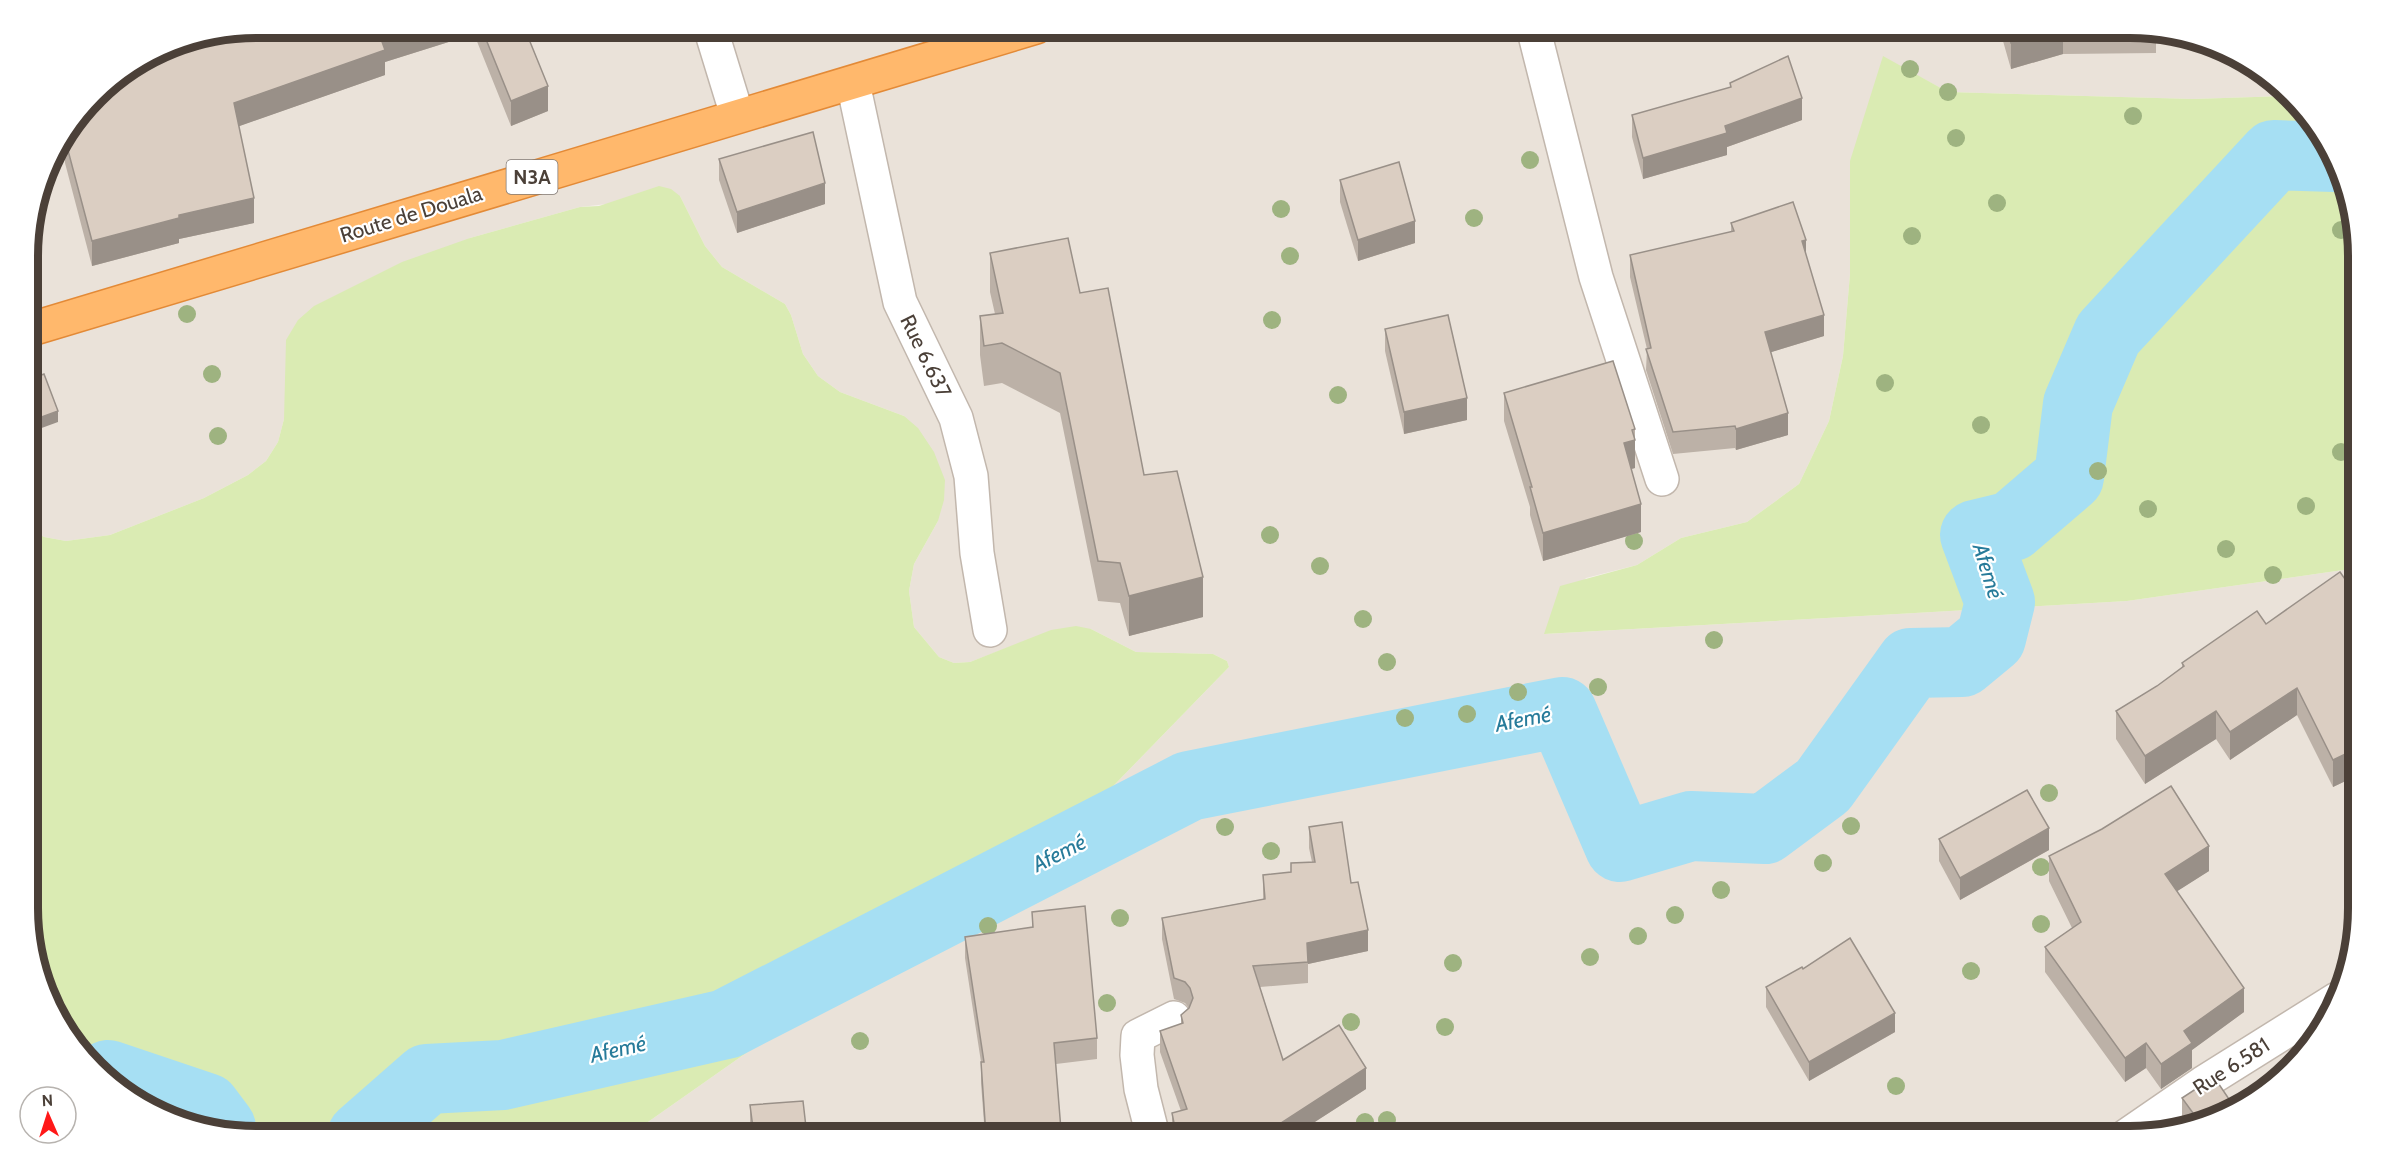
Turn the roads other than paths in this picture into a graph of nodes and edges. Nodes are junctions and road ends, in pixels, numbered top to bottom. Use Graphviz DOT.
graph roads {
  1 [pos="713,38"];
  2 [pos="984,38"];
  3 [pos="1536,38"];
  4 [pos="853,83"];
  5 [pos="737,115"];
  6 [pos="38,325"];
  7 [pos="1662,479"];
  8 [pos="990,630"];
  9 [pos="2323,1008"];
  10 [pos="1174,1018"];
  11 [pos="2142,1125"];
  12 [pos="1150,1126"];
  1 -- 5 [label="street"];
  2 -- 4 [label="highway, Route de Douala / N3A"];
  3 -- 7 [label="street"];
  4 -- 5 [label="highway, Route de Douala / N3A"];
  4 -- 8 [label="street, Rue 6.637"];
  5 -- 6 [label="highway, Route de Douala / N3A"];
  9 -- 11 [label="street, Rue 6.581"];
  10 -- 12 [label="street"];
}
